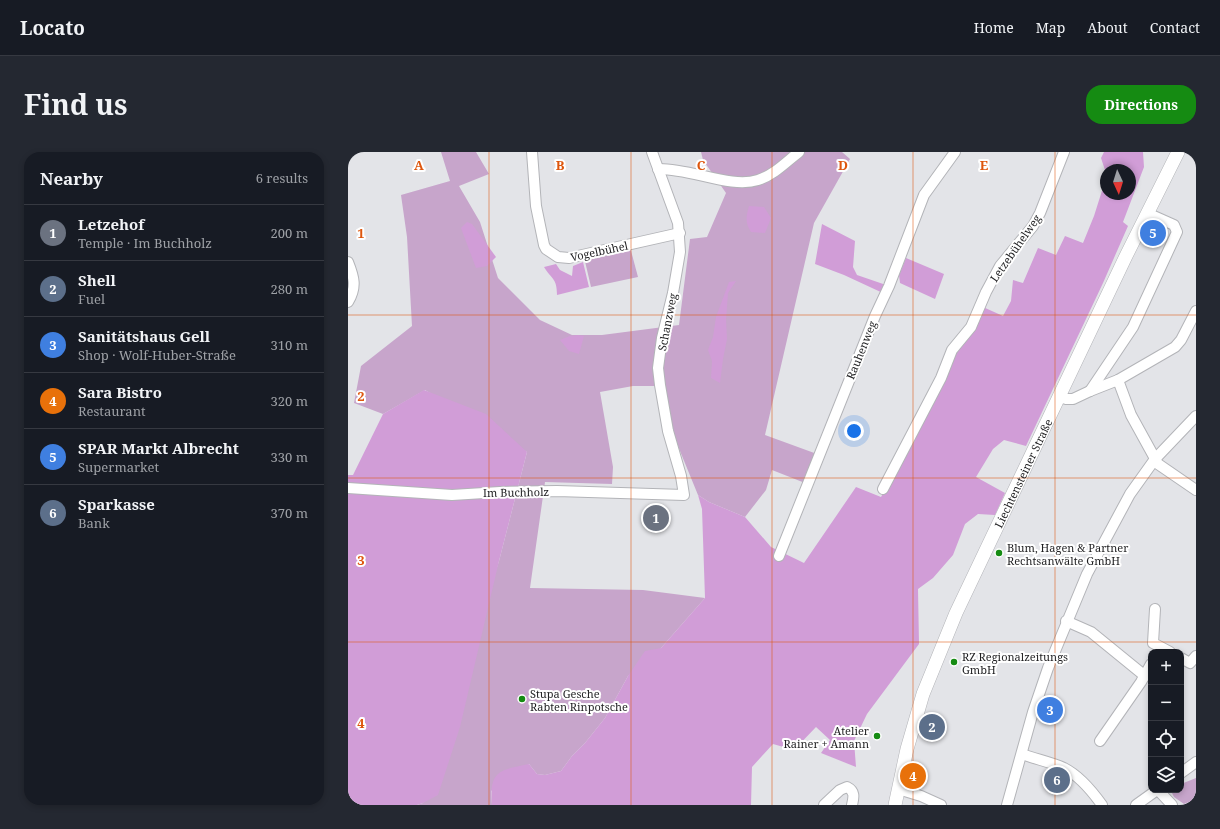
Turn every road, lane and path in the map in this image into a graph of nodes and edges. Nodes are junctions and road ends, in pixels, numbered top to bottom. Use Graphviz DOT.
graph roads {
  1 [pos="532,152"];
  2 [pos="652,152"];
  3 [pos="799,152"];
  4 [pos="955,152"];
  5 [pos="1064,152"];
  6 [pos="1178,152"];
  7 [pos="658,169"];
  8 [pos="1148,212"];
  9 [pos="680,233"];
  10 [pos="348,262"];
  11 [pos="348,302"];
  12 [pos="1196,311"];
  13 [pos="1118,380"];
  14 [pos="1090,391"];
  15 [pos="1059,397"];
  16 [pos="1196,416"];
  17 [pos="1155,459"];
  18 [pos="348,488"];
  19 [pos="883,489"];
  20 [pos="1196,490"];
  21 [pos="684,495"];
  22 [pos="779,556"];
  23 [pos="1155,609"];
  24 [pos="1066,621"];
  25 [pos="1159,649"];
  26 [pos="1196,656"];
  27 [pos="1184,660"];
  28 [pos="1148,670"];
  29 [pos="1145,676"];
  30 [pos="1100,741"];
  31 [pos="1022,754"];
  32 [pos="1196,762"];
  33 [pos="1184,771"];
  34 [pos="898,789"];
  35 [pos="1153,793"];
  36 [pos="1160,793"];
  37 [pos="824,805"];
  38 [pos="852,805"];
  39 [pos="895,805"];
  40 [pos="941,805"];
  41 [pos="1007,805"];
  42 [pos="1102,805"];
  43 [pos="1136,805"];
  44 [pos="1172,805"];
  1 -- 9 [label="street, Vogelbühel"];
  2 -- 7 [label="street, Schanzweg"];
  3 -- 7 [label="street"];
  4 -- 22 [label="street, Rauhenweg"];
  5 -- 19 [label="street, Letzebühelweg"];
  6 -- 8 [label="main road, Liechtensteiner Straße"];
  7 -- 9 [label="street, Schanzweg"];
  8 -- 14 [label="street"];
  8 -- 15 [label="main road, Liechtensteiner Straße"];
  9 -- 21 [label="street, Schanzweg"];
  10 -- 11 [label="street"];
  12 -- 13 [label="street"];
  13 -- 14 [label="street"];
  13 -- 17 [label="street"];
  14 -- 15 [label="street"];
  15 -- 34 [label="main road, Liechtensteiner Straße"];
  16 -- 17 [label="street"];
  17 -- 20 [label="street"];
  17 -- 24 [label="street"];
  18 -- 21 [label="street, Im Buchholz"];
  23 -- 25 [label="street"];
  24 -- 29 [label="street"];
  24 -- 31 [label="street"];
  26 -- 27 [label="street"];
  28 -- 29 [label="street"];
  29 -- 30 [label="street"];
  31 -- 41 [label="street"];
  31 -- 42 [label="street"];
  32 -- 33 [label="street"];
  34 -- 39 [label="main road, Liechtensteiner Straße"];
  34 -- 40 [label="street"];
  35 -- 43 [label="street"];
  36 -- 44 [label="street"];
  37 -- 38 [label="street"];
}
